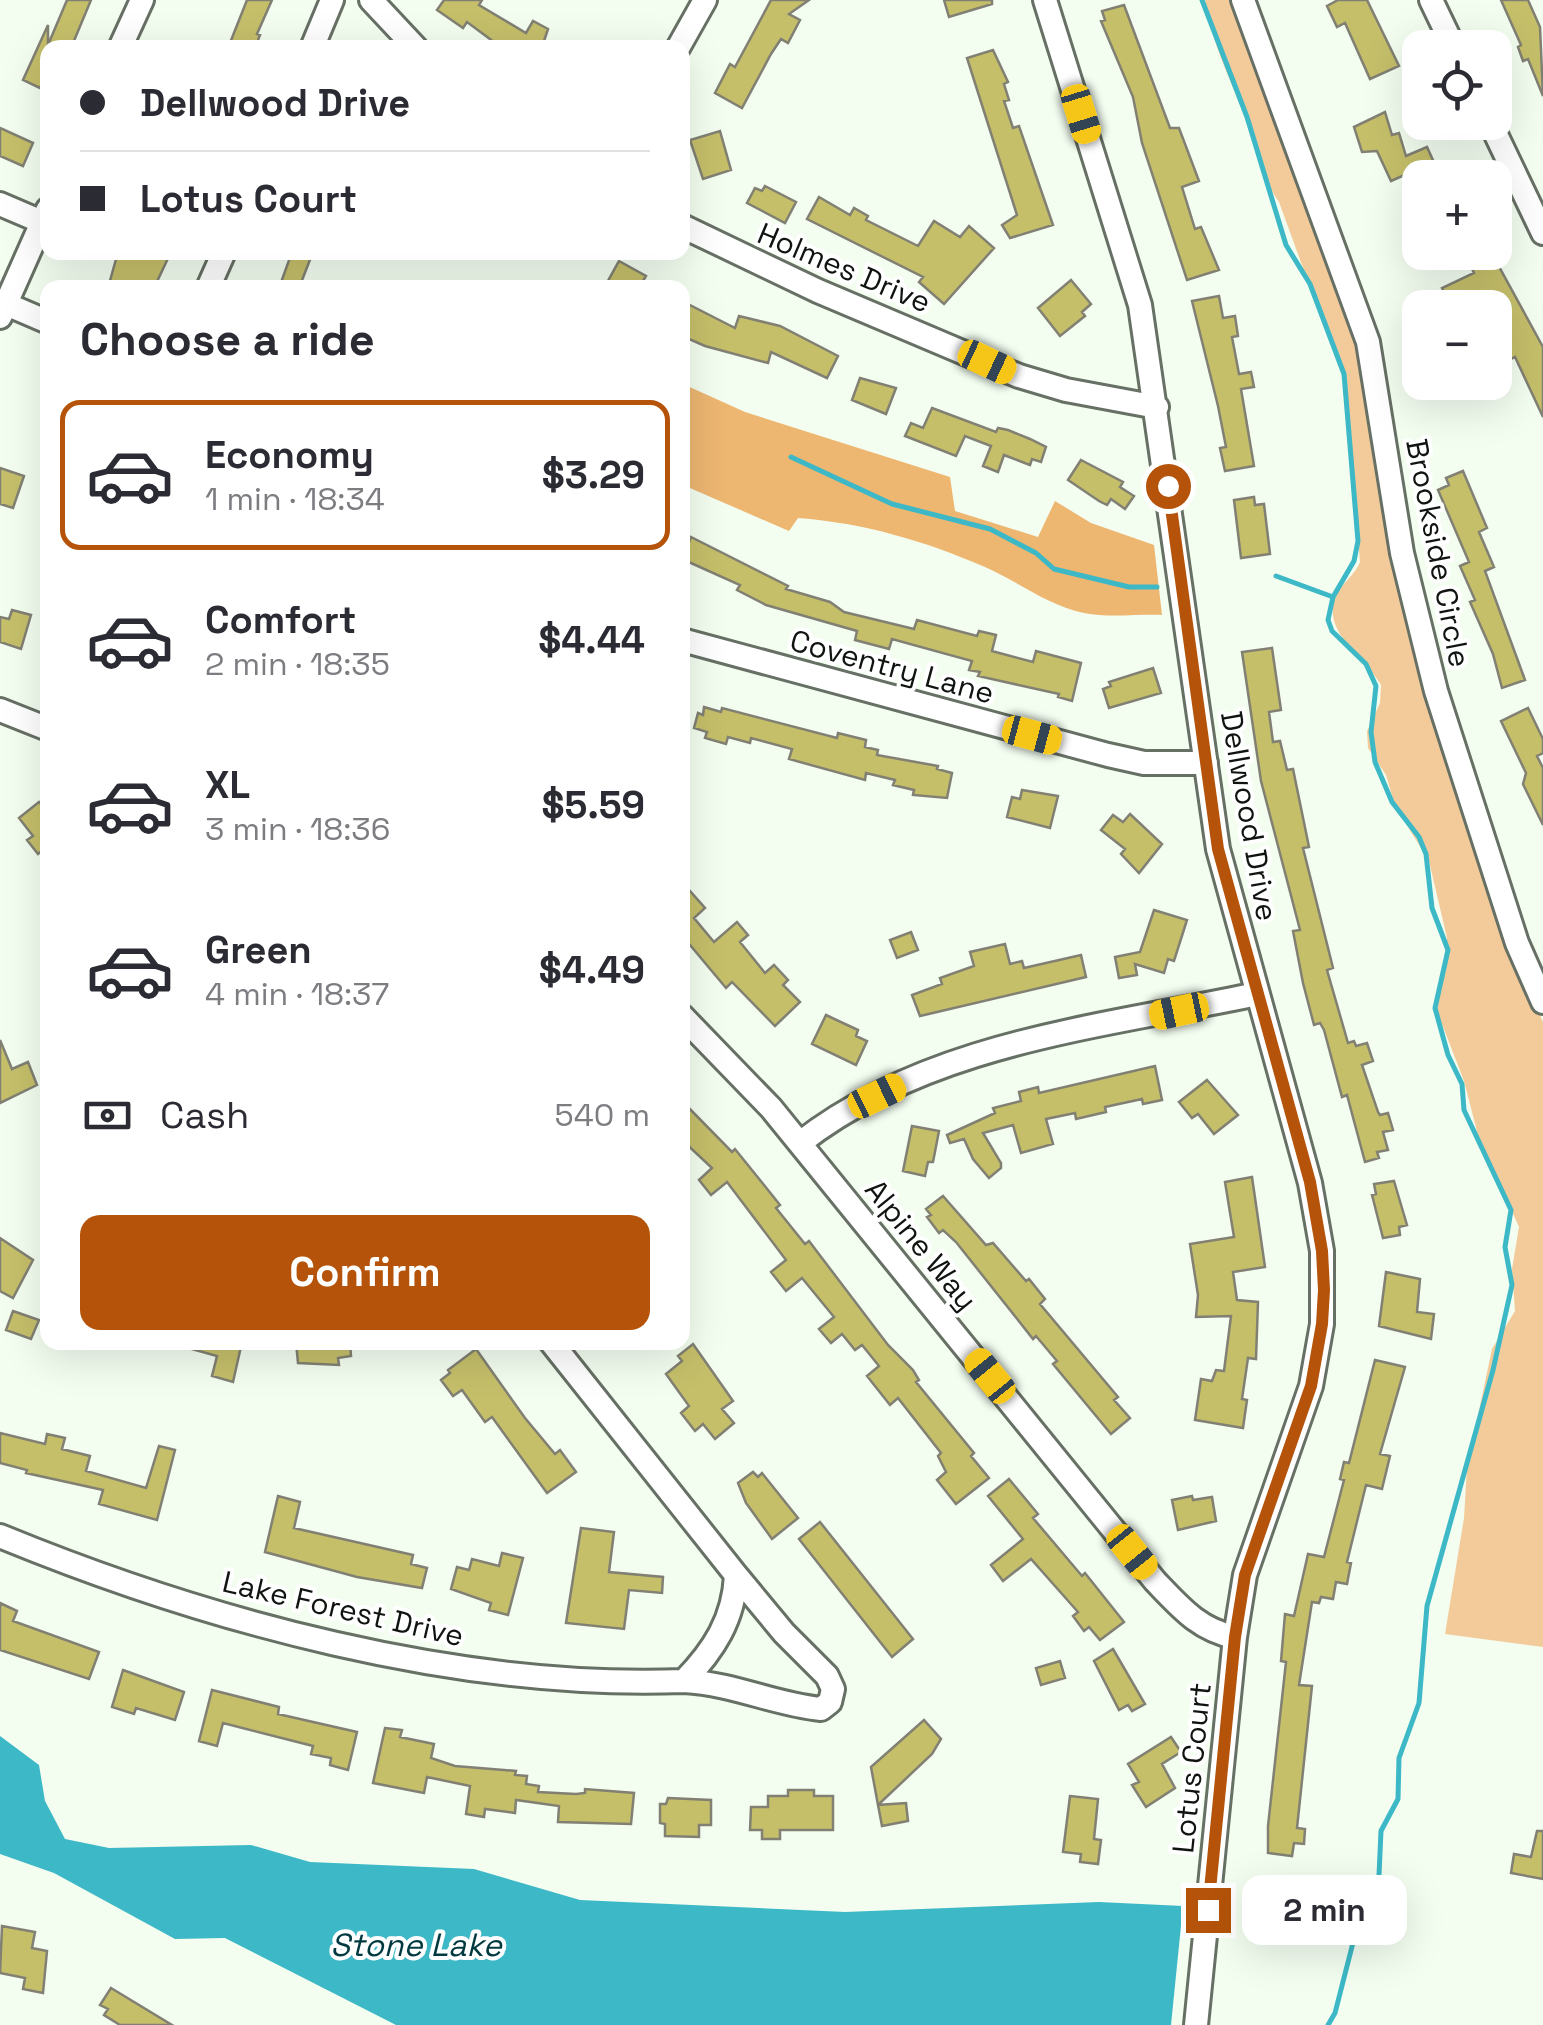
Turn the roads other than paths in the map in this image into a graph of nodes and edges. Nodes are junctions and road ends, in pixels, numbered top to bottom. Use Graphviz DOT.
graph roads {
  1 [pos="142,0"];
  2 [pos="332,0"];
  3 [pos="371,0"];
  4 [pos="704,0"];
  5 [pos="1046,0"];
  6 [pos="1243,0"];
  7 [pos="1431,0"];
  8 [pos="1445,30"];
  9 [pos="124,40"];
  10 [pos="315,40"];
  11 [pos="408,40"];
  12 [pos="682,40"];
  13 [pos="1499,140"];
  14 [pos="0,204"];
  15 [pos="40,214"];
  16 [pos="40,226"];
  17 [pos="690,230"];
  18 [pos="1543,233"];
  19 [pos="3,310"];
  20 [pos="40,320"];
  21 [pos="1158,407"];
  22 [pos="690,642"];
  23 [pos="0,710"];
  24 [pos="40,724"];
  25 [pos="1206,762"];
  26 [pos="1257,994"];
  27 [pos="1543,1002"];
  28 [pos="690,1025"];
  29 [pos="800,1143"];
  30 [pos="556,1350"];
  31 [pos="0,1536"];
  32 [pos="736,1575"];
  33 [pos="1235,1637"];
  34 [pos="684,1681"];
  35 [pos="1196,2025"];
  1 -- 9 [label="street"];
  2 -- 10 [label="street"];
  3 -- 11 [label="street"];
  4 -- 12 [label="street"];
  5 -- 21 [label="street, Dellwood Drive"];
  6 -- 27 [label="street, Brookside Circle"];
  7 -- 8 [label="street"];
  13 -- 18 [label="street"];
  14 -- 15 [label="street"];
  16 -- 19 [label="street"];
  17 -- 21 [label="street, Holmes Drive"];
  19 -- 20 [label="street"];
  21 -- 25 [label="street, Dellwood Drive"];
  22 -- 25 [label="street, Coventry Lane"];
  23 -- 24 [label="street"];
  25 -- 26 [label="street, Dellwood Drive"];
  26 -- 29 [label="street"];
  26 -- 33 [label="street, Dellwood Drive"];
  28 -- 29 [label="street, Alpine Way"];
  29 -- 33 [label="street, Alpine Way"];
  30 -- 32 [label="street, Lake Forest Drive"];
  31 -- 34 [label="street, Lake Forest Drive"];
  32 -- 34 [label="street"];
  32 -- 34 [label="street, Lake Forest Drive"];
  33 -- 35 [label="street, Lotus Court"];
}
